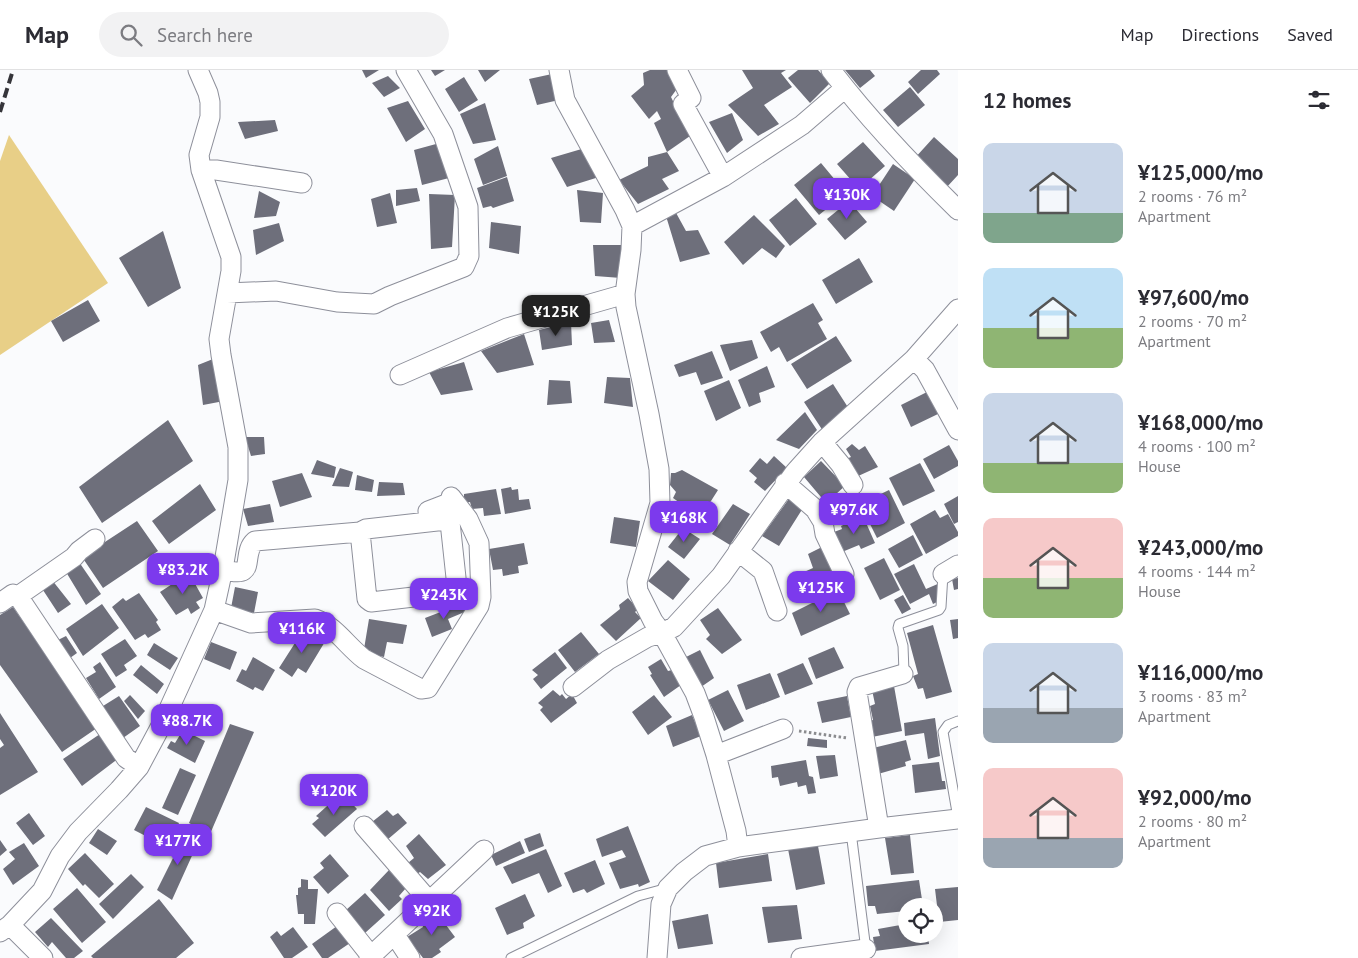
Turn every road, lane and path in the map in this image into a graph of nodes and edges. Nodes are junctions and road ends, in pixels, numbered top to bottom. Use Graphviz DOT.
graph roads {
  1 [pos="198,70"];
  2 [pos="406,70"];
  3 [pos="560,70"];
  4 [pos="677,70"];
  5 [pos="832,70"];
  6 [pos="845,88"];
  7 [pos="201,170"];
  8 [pos="723,178"];
  9 [pos="302,184"];
  10 [pos="958,210"];
  11 [pos="632,226"];
  12 [pos="227,293"];
  13 [pos="625,294"];
  14 [pos="958,309"];
  15 [pos="914,359"];
  16 [pos="400,375"];
  17 [pos="958,430"];
  18 [pos="822,442"];
  19 [pos="785,483"];
  20 [pos="853,485"];
  21 [pos="428,511"];
  22 [pos="360,532"];
  23 [pos="95,539"];
  24 [pos="738,551"];
  25 [pos="223,568"];
  26 [pos="950,570"];
  27 [pos="844,574"];
  28 [pos="18,596"];
  29 [pos="0,603"];
  30 [pos="214,610"];
  31 [pos="777,611"];
  32 [pos="662,633"];
  33 [pos="903,674"];
  34 [pos="573,687"];
  35 [pos="958,721"];
  36 [pos="783,729"];
  37 [pos="864,738"];
  38 [pos="716,755"];
  39 [pos="139,768"];
  40 [pos="958,819"];
  41 [pos="364,826"];
  42 [pos="879,828"];
  43 [pos="851,832"];
  44 [pos="738,847"];
  45 [pos="484,850"];
  46 [pos="668,888"];
  47 [pos="429,901"];
  48 [pos="337,913"];
  49 [pos="5,929"];
  50 [pos="394,935"];
  51 [pos="867,953"];
  52 [pos="370,957"];
  53 [pos="43,958"];
  54 [pos="410,958"];
  55 [pos="511,958"];
  56 [pos="657,958"];
  57 [pos="802,958"];
  1 -- 7 [label="street"];
  2 -- 12 [label="street"];
  3 -- 11 [label="street"];
  4 -- 8 [label="street"];
  5 -- 6 [label="street"];
  6 -- 8 [label="street"];
  6 -- 10 [label="street"];
  7 -- 9 [label="street"];
  7 -- 12 [label="street"];
  8 -- 11 [label="street"];
  11 -- 13 [label="street"];
  12 -- 25 [label="street"];
  13 -- 16 [label="street"];
  13 -- 32 [label="street"];
  14 -- 15 [label="street"];
  15 -- 17 [label="street"];
  15 -- 18 [label="street"];
  18 -- 19 [label="street"];
  18 -- 20 [label="street"];
  19 -- 24 [label="street"];
  19 -- 27 [label="street"];
  21 -- 30 [label="street"];
  22 -- 22 [label="street"];
  22 -- 25 [label="street"];
  23 -- 28 [label="street"];
  24 -- 31 [label="street"];
  24 -- 32 [label="street"];
  25 -- 30 [label="street"];
  26 -- 33 [label="lane"];
  28 -- 29 [label="street"];
  28 -- 39 [label="street"];
  30 -- 39 [label="street"];
  32 -- 34 [label="street"];
  32 -- 38 [label="street"];
  33 -- 37 [label="street"];
  35 -- 40 [label="lane"];
  36 -- 37 [label="path"];
  36 -- 38 [label="street"];
  37 -- 42 [label="street"];
  38 -- 44 [label="street"];
  39 -- 49 [label="street"];
  40 -- 42 [label="street"];
  41 -- 47 [label="street"];
  42 -- 43 [label="street"];
  43 -- 44 [label="street"];
  43 -- 51 [label="lane"];
  44 -- 46 [label="street"];
  45 -- 47 [label="street"];
  46 -- 55 [label="lane"];
  46 -- 56 [label="street"];
  47 -- 50 [label="street"];
  48 -- 52 [label="street"];
  49 -- 53 [label="street"];
  50 -- 52 [label="street"];
  50 -- 54 [label="street"];
  51 -- 57 [label="street"];
}
